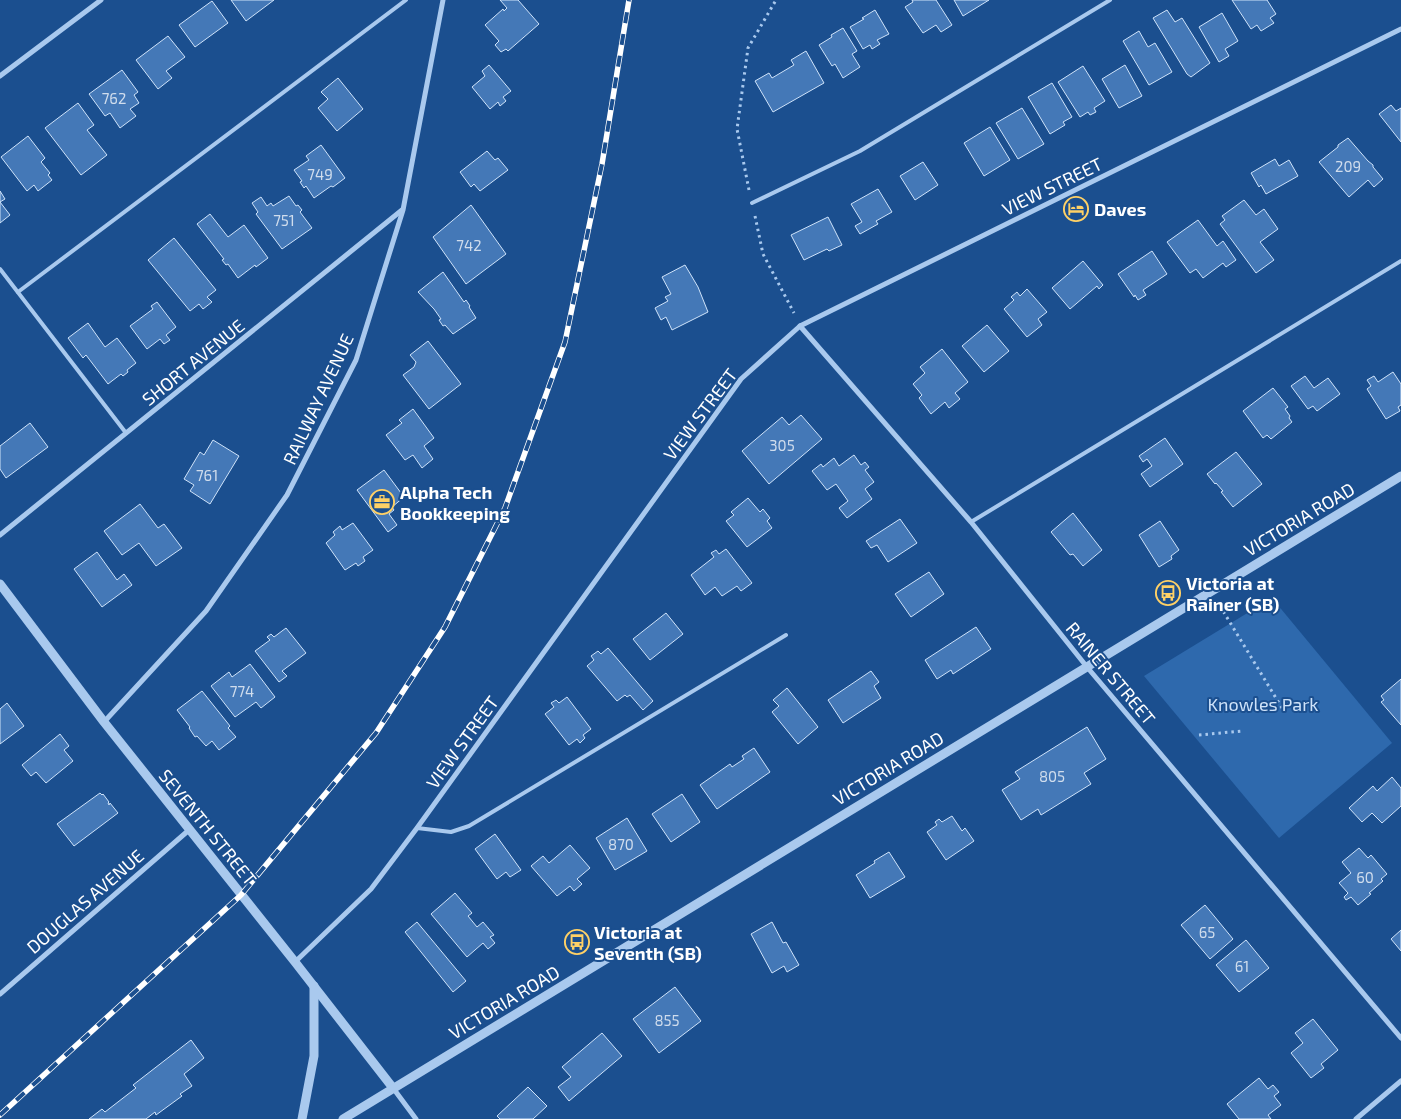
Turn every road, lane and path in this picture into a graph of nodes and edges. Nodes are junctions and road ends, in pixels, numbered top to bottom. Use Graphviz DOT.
graph roads {
  1 [pos="100,0"];
  2 [pos="406,0"];
  3 [pos="444,0"];
  4 [pos="776,0"];
  5 [pos="1110,0"];
  6 [pos="1401,29"];
  7 [pos="0,76"];
  8 [pos="752,203"];
  9 [pos="403,210"];
  10 [pos="1401,261"];
  11 [pos="0,269"];
  12 [pos="18,292"];
  13 [pos="800,326"];
  14 [pos="126,433"];
  15 [pos="1401,476"];
  16 [pos="971,522"];
  17 [pos="0,535"];
  18 [pos="1,587"];
  19 [pos="1211,592"];
  20 [pos="786,635"];
  21 [pos="1087,667"];
  22 [pos="1282,708"];
  23 [pos="104,722"];
  24 [pos="1242,731"];
  25 [pos="1199,735"];
  26 [pos="417,828"];
  27 [pos="189,830"];
  28 [pos="295,962"];
  29 [pos="314,986"];
  30 [pos="0,994"];
  31 [pos="1401,1038"];
  32 [pos="1401,1081"];
  33 [pos="392,1088"];
  34 [pos="302,1119"];
  35 [pos="342,1119"];
  36 [pos="416,1119"];
  37 [pos="1356,1119"];
  1 -- 7 [label="street"];
  2 -- 12 [label="lane"];
  3 -- 9 [label="street, RAILWAY AVENUE"];
  4 -- 8 [label="path"];
  5 -- 8 [label="lane"];
  6 -- 13 [label="street, VIEW STREET"];
  8 -- 13 [label="path"];
  9 -- 14 [label="street, SHORT AVENUE"];
  9 -- 23 [label="street, RAILWAY AVENUE"];
  10 -- 16 [label="lane"];
  11 -- 12 [label="lane"];
  12 -- 14 [label="lane"];
  13 -- 16 [label="street, RAINER STREET"];
  13 -- 26 [label="street, VIEW STREET"];
  14 -- 17 [label="street, SHORT AVENUE"];
  15 -- 19 [label="street, VICTORIA ROAD"];
  16 -- 21 [label="street, RAINER STREET"];
  18 -- 23 [label="street, SEVENTH STREET"];
  19 -- 21 [label="street, VICTORIA ROAD"];
  19 -- 22 [label="path"];
  20 -- 26 [label="lane"];
  21 -- 31 [label="street, RAINER STREET"];
  21 -- 33 [label="street, VICTORIA ROAD"];
  23 -- 27 [label="street, SEVENTH STREET"];
  24 -- 25 [label="path"];
  26 -- 28 [label="street, VIEW STREET"];
  27 -- 28 [label="street, SEVENTH STREET"];
  27 -- 30 [label="street, DOUGLAS AVENUE"];
  28 -- 29 [label="street, SEVENTH STREET"];
  29 -- 33 [label="street, SEVENTH STREET"];
  29 -- 34 [label="street"];
  32 -- 37 [label="street"];
  33 -- 35 [label="street, VICTORIA ROAD"];
  33 -- 36 [label="street"];
}
